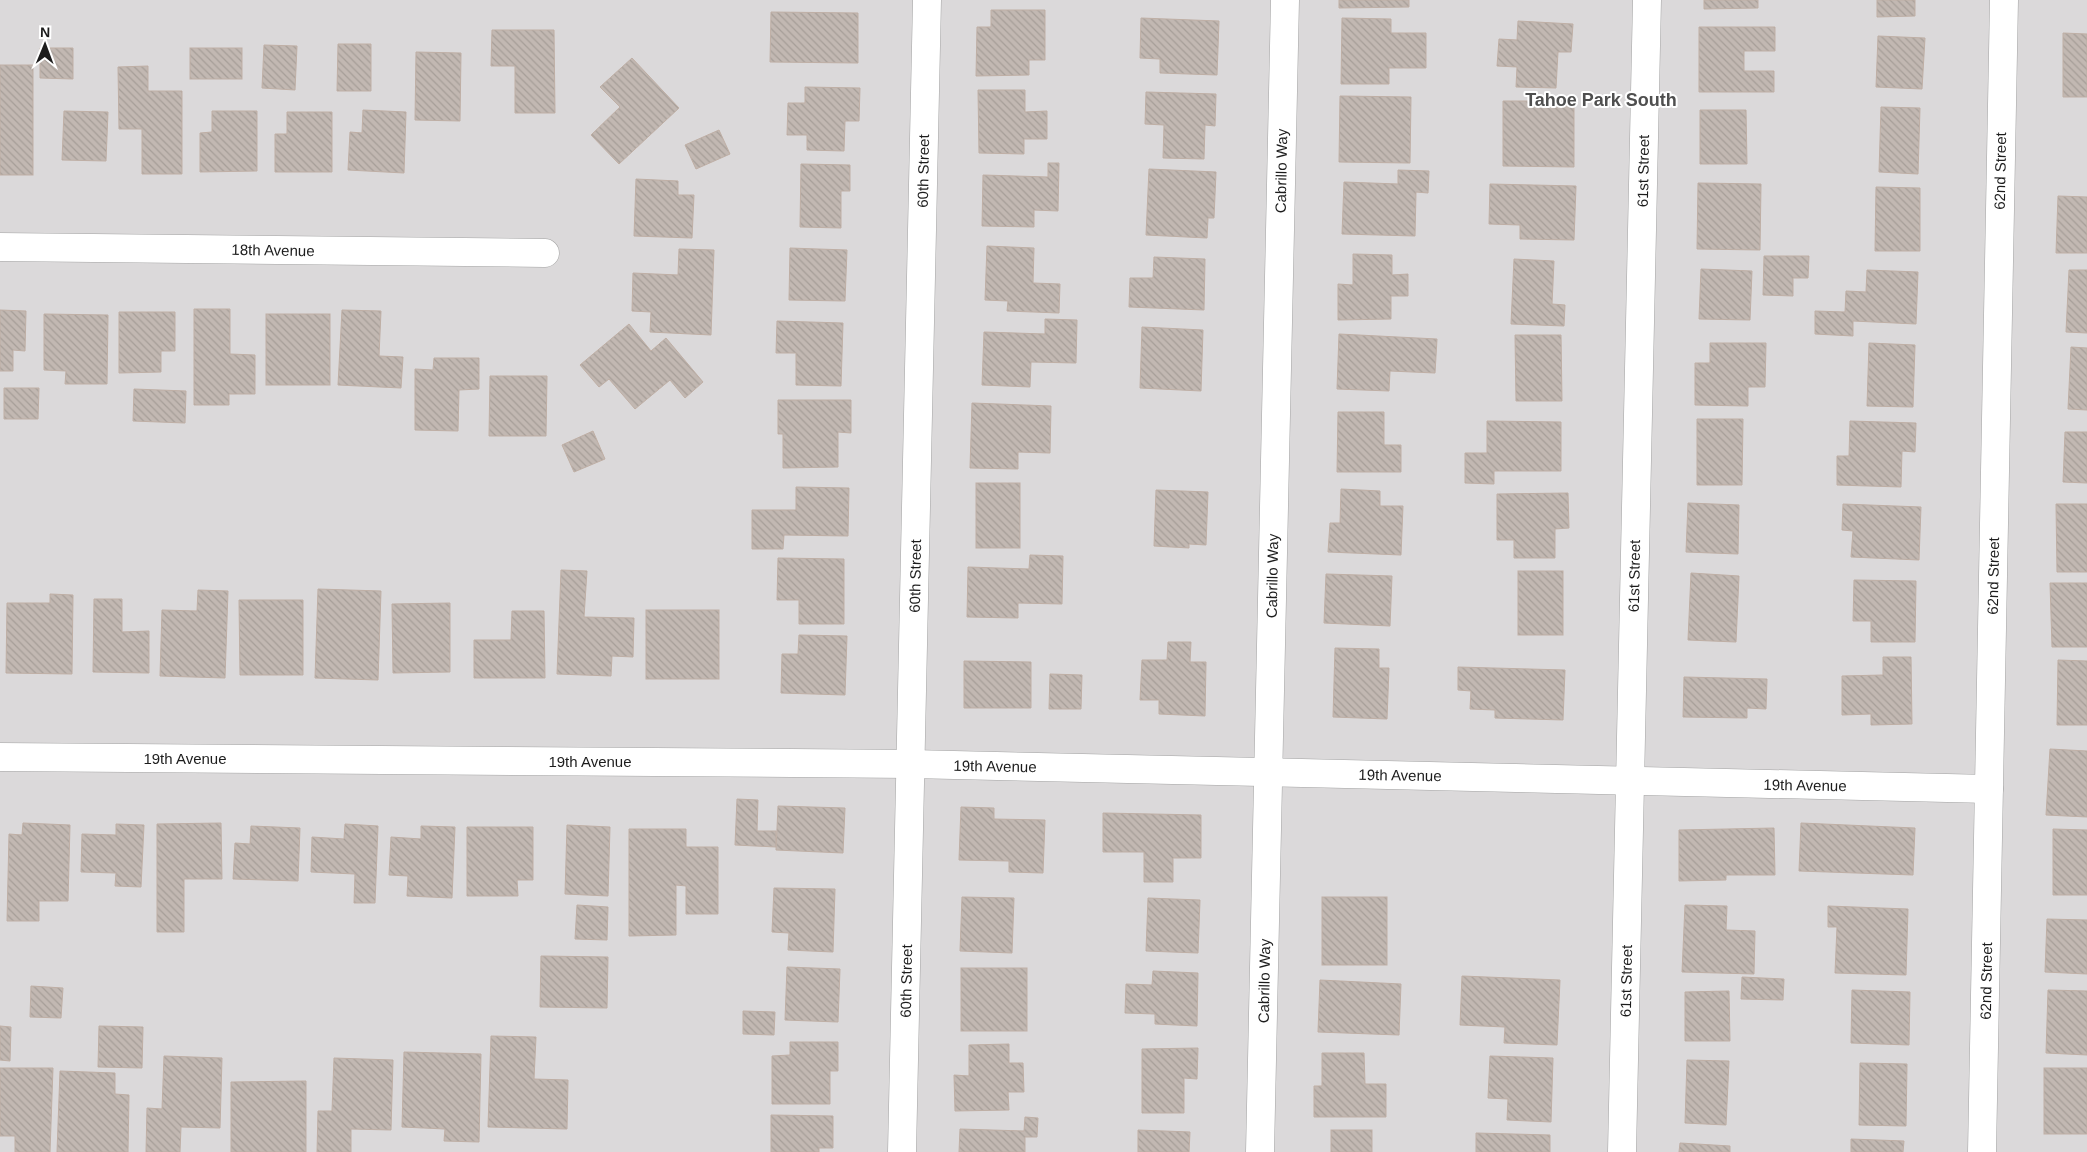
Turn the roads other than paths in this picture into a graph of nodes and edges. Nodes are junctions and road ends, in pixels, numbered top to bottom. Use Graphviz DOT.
graph roads {
  1 [pos="927,0"];
  2 [pos="1285,0"];
  3 [pos="1646,0"];
  4 [pos="2004,0"];
  5 [pos="0,247"];
  6 [pos="545,253"];
  7 [pos="0,757"];
  8 [pos="911,764"];
  9 [pos="1268,772"];
  10 [pos="1630,780"];
  11 [pos="1990,789"];
  12 [pos="902,1152"];
  13 [pos="1260,1152"];
  14 [pos="1622,1152"];
  15 [pos="1982,1152"];
  1 -- 8 [label="street, 60th Street"];
  2 -- 9 [label="street, Cabrillo Way"];
  3 -- 10 [label="street, 61st Street"];
  4 -- 11 [label="street, 62nd Street"];
  5 -- 6 [label="street, 18th Avenue"];
  7 -- 8 [label="street, 19th Avenue"];
  8 -- 9 [label="street, 19th Avenue"];
  8 -- 12 [label="street, 60th Street"];
  9 -- 10 [label="street, 19th Avenue"];
  9 -- 13 [label="street, Cabrillo Way"];
  10 -- 11 [label="street, 19th Avenue"];
  10 -- 14 [label="street, 61st Street"];
  11 -- 15 [label="street, 62nd Street"];
}
